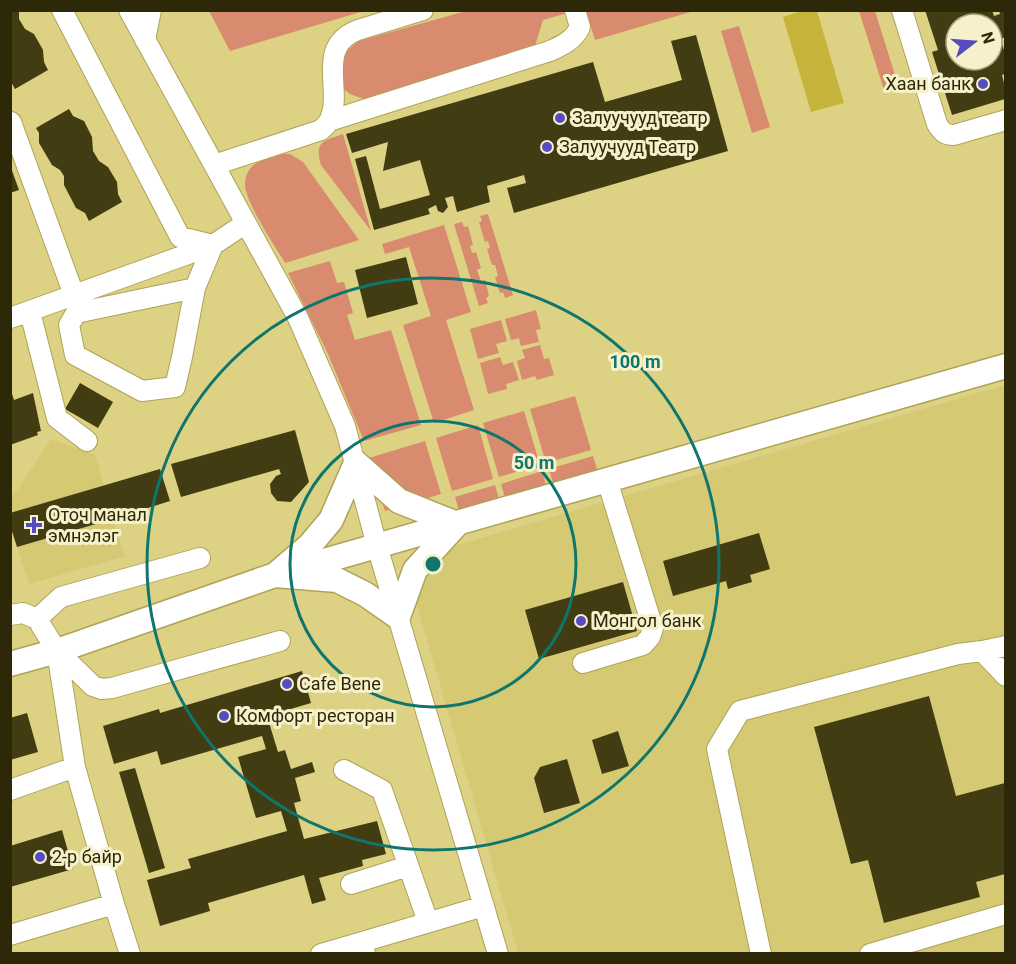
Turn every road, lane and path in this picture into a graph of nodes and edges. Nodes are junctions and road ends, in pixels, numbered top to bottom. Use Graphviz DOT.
graph roads {
  1 [pos="62,10"];
  2 [pos="129,10"];
  3 [pos="151,10"];
  4 [pos="423,10"];
  5 [pos="575,10"];
  6 [pos="902,10"];
  7 [pos="145,40"];
  8 [pos="1005,120"];
  9 [pos="329,121"];
  10 [pos="10,122"];
  11 [pos="214,165"];
  12 [pos="246,223"];
  13 [pos="213,245"];
  14 [pos="195,288"];
  15 [pos="74,295"];
  16 [pos="30,312"];
  17 [pos="10,318"];
  18 [pos="1005,366"];
  19 [pos="87,441"];
  20 [pos="356,463"];
  21 [pos="607,480"];
  22 [pos="457,524"];
  23 [pos="377,546"];
  24 [pos="200,558"];
  25 [pos="275,574"];
  26 [pos="10,615"];
  27 [pos="398,617"];
  28 [pos="37,620"];
  29 [pos="280,641"];
  30 [pos="1005,646"];
  31 [pos="57,651"];
  32 [pos="981,651"];
  33 [pos="583,663"];
  34 [pos="10,664"];
  35 [pos="1005,676"];
  36 [pos="75,767"];
  37 [pos="344,770"];
  38 [pos="10,790"];
  39 [pos="408,866"];
  40 [pos="351,884"];
  41 [pos="114,904"];
  42 [pos="484,906"];
  43 [pos="1005,914"];
  44 [pos="428,922"];
  45 [pos="10,935"];
  46 [pos="364,948"];
  47 [pos="130,954"];
  48 [pos="321,954"];
  49 [pos="498,954"];
  50 [pos="761,954"];
  51 [pos="870,954"];
  1 -- 13 [label="street"];
  2 -- 7 [label="street"];
  3 -- 7 [label="street"];
  4 -- 9 [label="street"];
  5 -- 9 [label="street"];
  6 -- 8 [label="street"];
  7 -- 11 [label="street"];
  9 -- 11 [label="street"];
  10 -- 15 [label="street"];
  11 -- 12 [label="street"];
  12 -- 13 [label="street"];
  12 -- 20 [label="street"];
  13 -- 14 [label="street"];
  13 -- 15 [label="street"];
  14 -- 14 [label="street"];
  15 -- 16 [label="street"];
  16 -- 17 [label="street"];
  16 -- 19 [label="street"];
  18 -- 21 [label="main road"];
  20 -- 22 [label="main road"];
  20 -- 23 [label="street"];
  20 -- 25 [label="main road"];
  21 -- 22 [label="main road"];
  21 -- 33 [label="street"];
  22 -- 23 [label="main road"];
  22 -- 27 [label="main road"];
  23 -- 25 [label="main road"];
  23 -- 27 [label="street"];
  24 -- 28 [label="street"];
  25 -- 27 [label="main road"];
  25 -- 31 [label="main road"];
  26 -- 28 [label="street"];
  27 -- 42 [label="street"];
  28 -- 31 [label="street"];
  29 -- 31 [label="street"];
  30 -- 32 [label="street"];
  31 -- 34 [label="main road"];
  31 -- 36 [label="street"];
  32 -- 35 [label="street"];
  32 -- 50 [label="street"];
  36 -- 38 [label="street"];
  36 -- 41 [label="street"];
  37 -- 39 [label="street"];
  39 -- 40 [label="street"];
  39 -- 44 [label="street"];
  41 -- 45 [label="street"];
  41 -- 47 [label="street"];
  42 -- 44 [label="street"];
  42 -- 49 [label="street"];
  43 -- 51 [label="street"];
  44 -- 46 [label="street"];
  46 -- 48 [label="street"];
}
